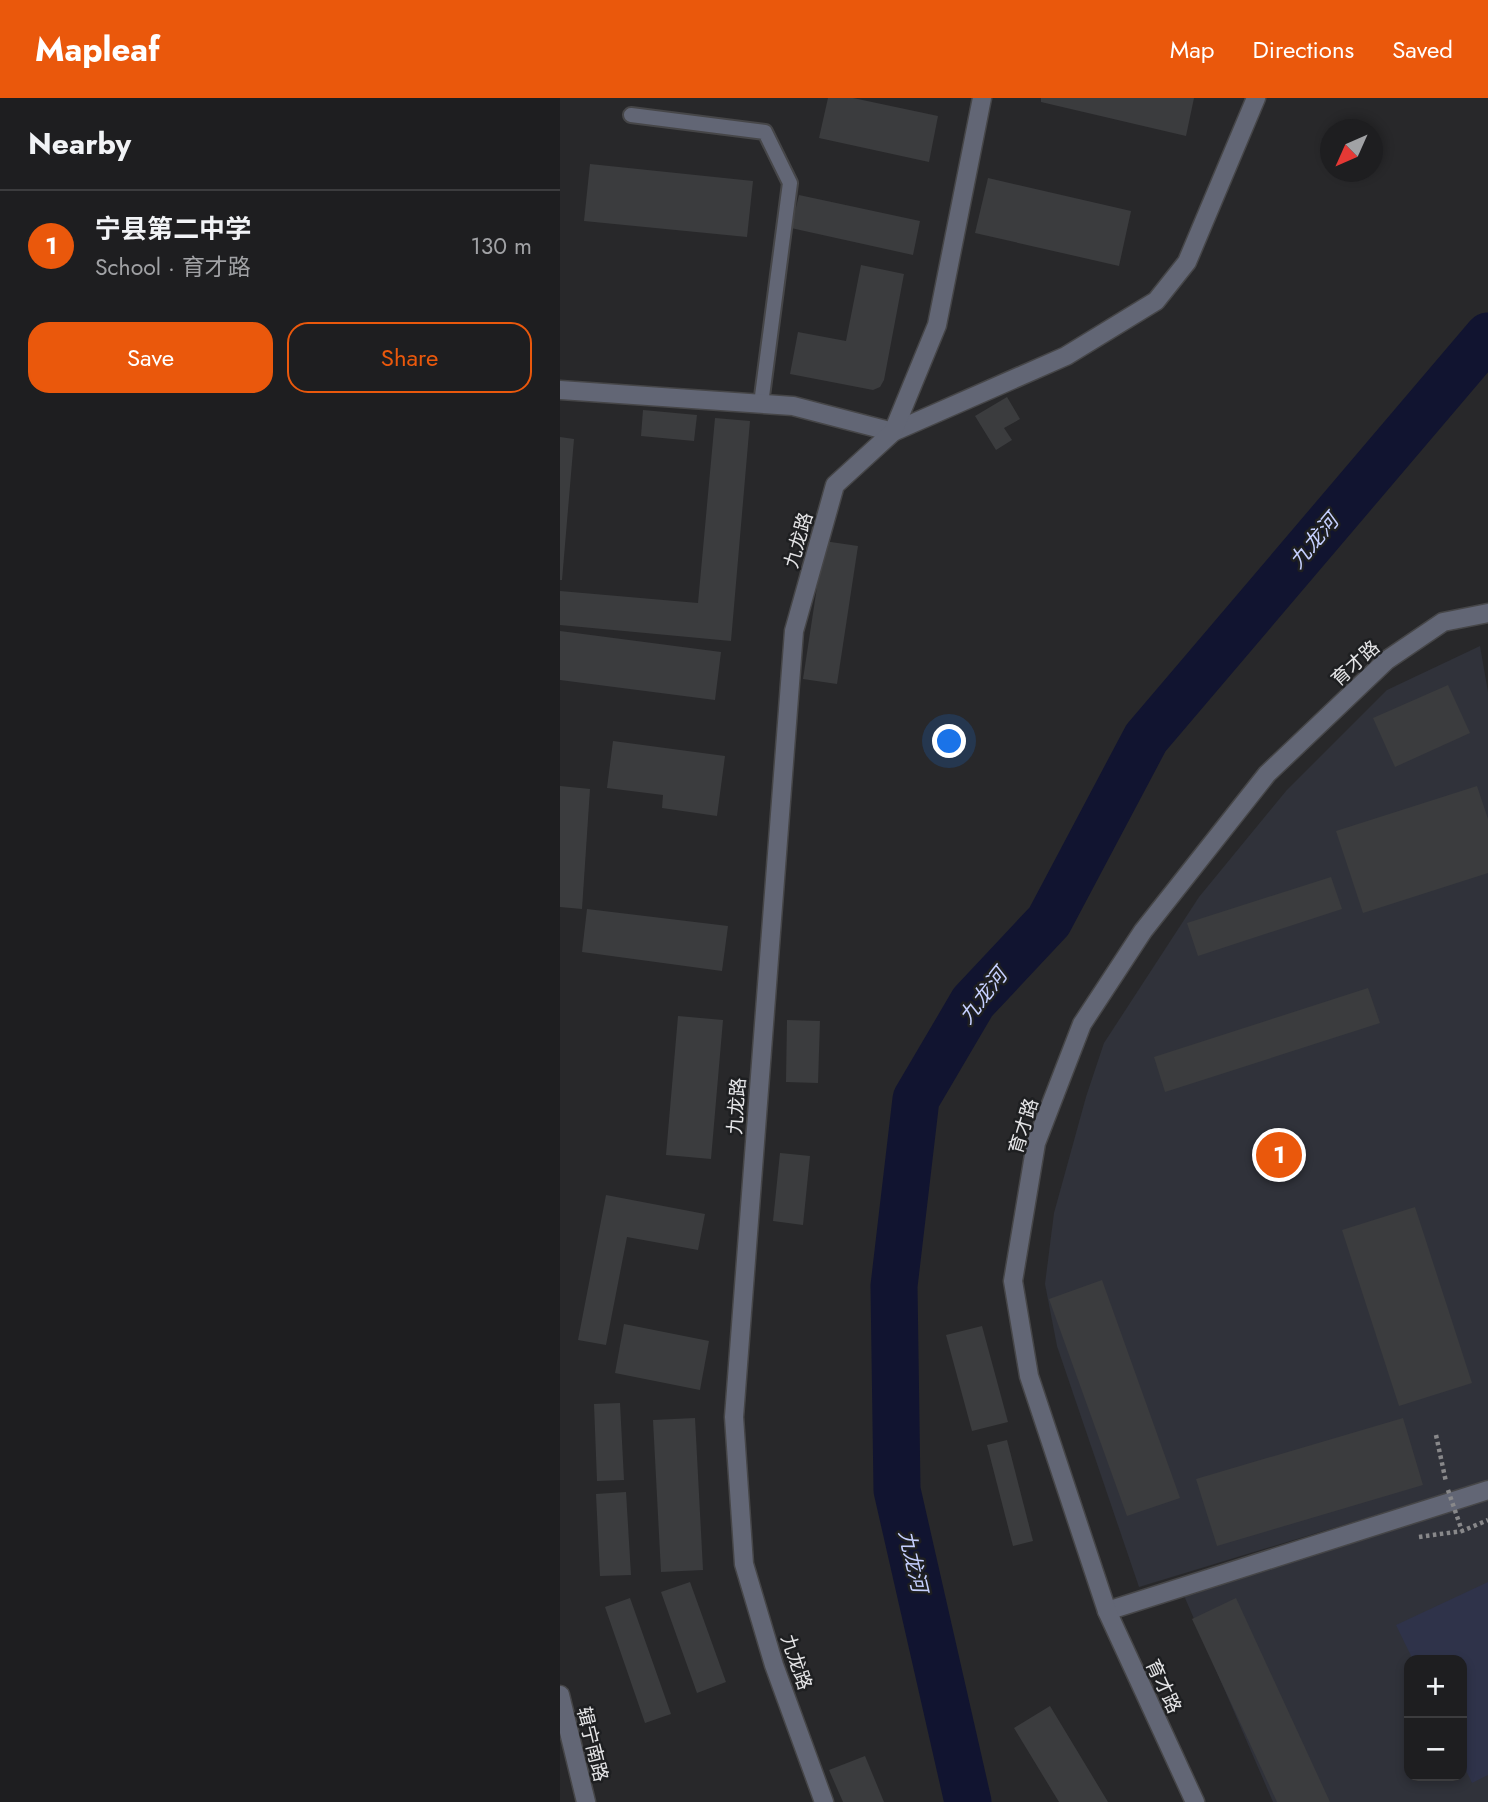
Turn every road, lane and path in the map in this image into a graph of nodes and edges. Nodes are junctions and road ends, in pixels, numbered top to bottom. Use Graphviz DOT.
graph roads {
  1 [pos="982,98"];
  2 [pos="1256,98"];
  3 [pos="631,115"];
  4 [pos="560,390"];
  5 [pos="761,404"];
  6 [pos="893,432"];
  7 [pos="1488,613"];
  8 [pos="1436,1435"];
  9 [pos="1488,1490"];
  10 [pos="1488,1521"];
  11 [pos="1462,1531"];
  12 [pos="1414,1538"];
  13 [pos="1107,1611"];
  14 [pos="560,1695"];
  15 [pos="586,1802"];
  16 [pos="824,1802"];
  17 [pos="1195,1802"];
  1 -- 6 [label="street, 九龙路"];
  2 -- 6 [label="street, 九龙路"];
  3 -- 5 [label="lane"];
  4 -- 5 [label="street"];
  5 -- 6 [label="street"];
  6 -- 16 [label="street, 九龙路"];
  7 -- 13 [label="street, 育才路"];
  8 -- 11 [label="path, bridge"];
  9 -- 13 [label="street"];
  10 -- 11 [label="path"];
  11 -- 12 [label="path"];
  13 -- 17 [label="street, 育才路"];
  14 -- 15 [label="street, 辑宁南路"];
}
